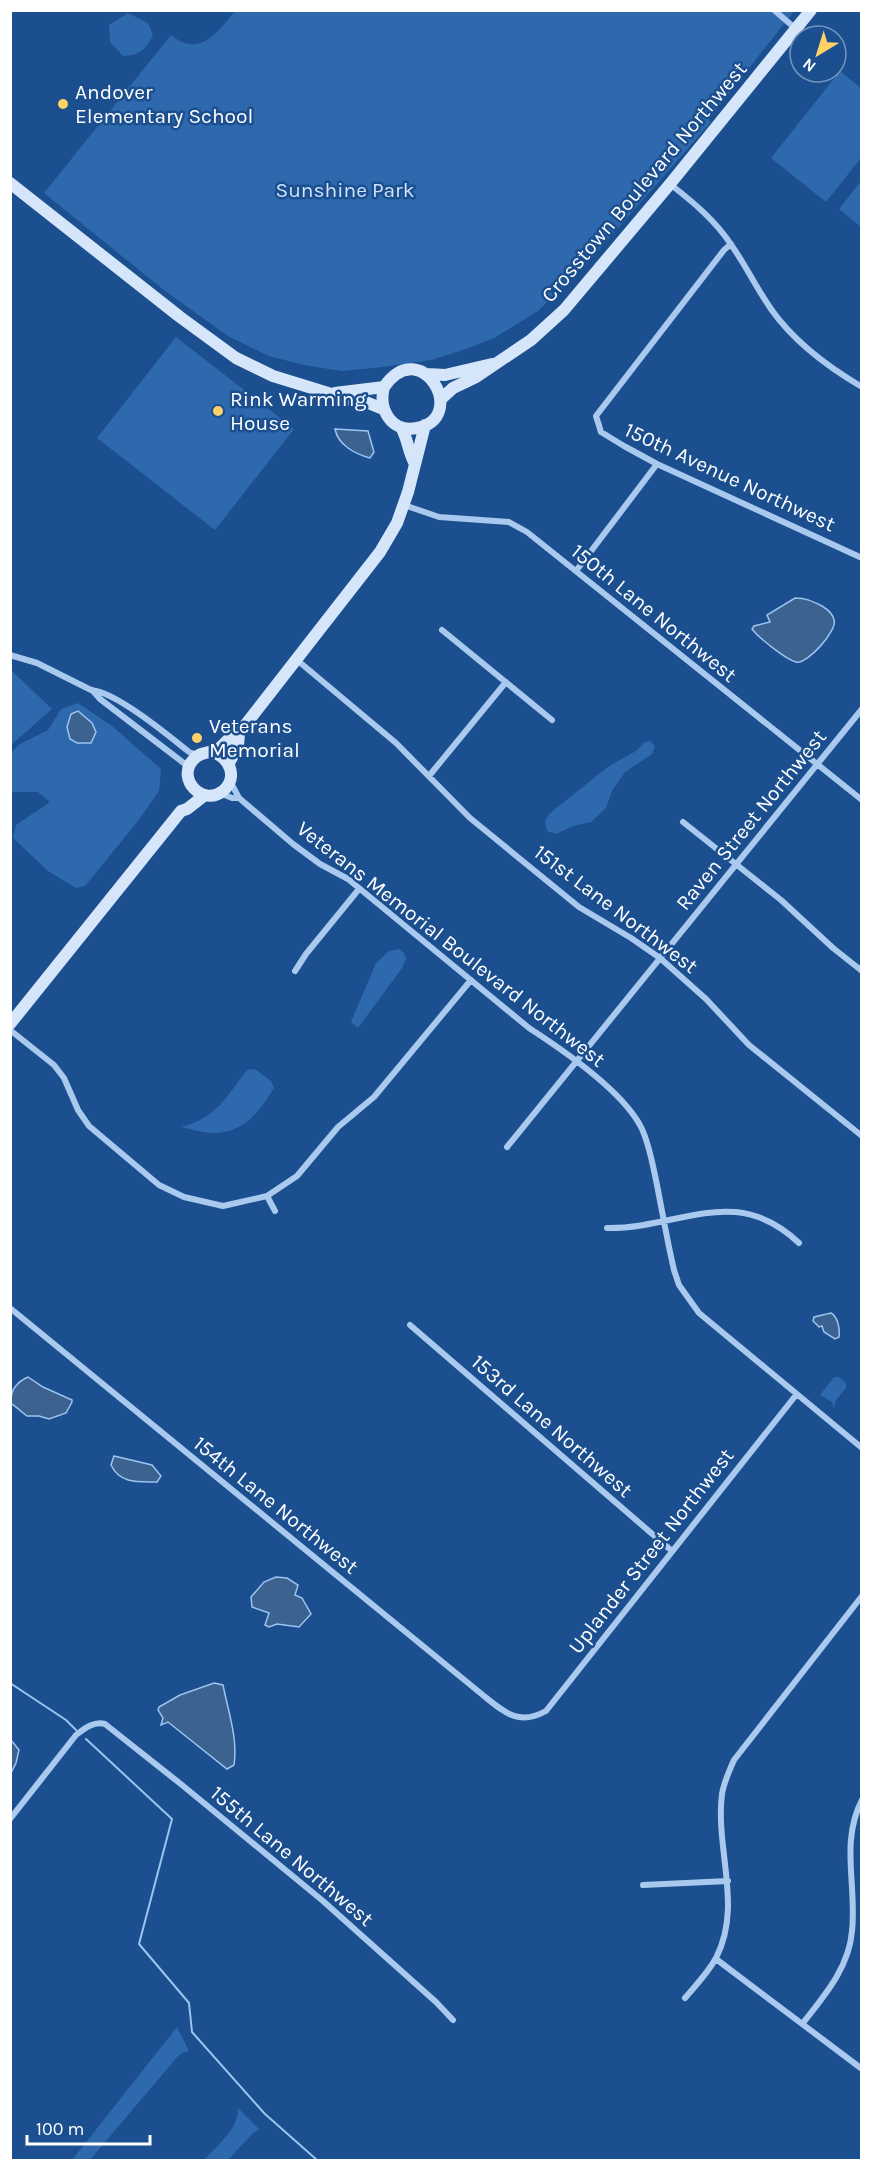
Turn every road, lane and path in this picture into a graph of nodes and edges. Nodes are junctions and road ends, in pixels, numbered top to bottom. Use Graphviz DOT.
graph roads {
  1 [pos="774,10"];
  2 [pos="811,10"];
  3 [pos="790,24"];
  4 [pos="800,24"];
  5 [pos="788,39"];
  6 [pos="10,183"];
  7 [pos="670,184"];
  8 [pos="731,244"];
  9 [pos="493,364"];
  10 [pos="427,374"];
  11 [pos="384,387"];
  12 [pos="861,387"];
  13 [pos="334,393"];
  14 [pos="441,399"];
  15 [pos="383,409"];
  16 [pos="425,425"];
  17 [pos="401,427"];
  18 [pos="415,464"];
  19 [pos="657,464"];
  20 [pos="404,505"];
  21 [pos="861,558"];
  22 [pos="576,571"];
  23 [pos="442,630"];
  24 [pos="10,655"];
  25 [pos="297,660"];
  26 [pos="506,682"];
  27 [pos="91,690"];
  28 [pos="861,709"];
  29 [pos="552,720"];
  30 [pos="239,733"];
  31 [pos="212,752"];
  32 [pos="198,755"];
  33 [pos="229,763"];
  34 [pos="817,764"];
  35 [pos="188,770"];
  36 [pos="429,776"];
  37 [pos="230,781"];
  38 [pos="190,784"];
  39 [pos="220,793"];
  40 [pos="205,795"];
  41 [pos="239,798"];
  42 [pos="861,800"];
  43 [pos="182,811"];
  44 [pos="683,822"];
  45 [pos="736,863"];
  46 [pos="359,889"];
  47 [pos="660,958"];
  48 [pos="295,971"];
  49 [pos="861,971"];
  50 [pos="471,980"];
  51 [pos="10,1024"];
  52 [pos="10,1030"];
  53 [pos="576,1062"];
  54 [pos="861,1136"];
  55 [pos="507,1147"];
  56 [pos="267,1196"];
  57 [pos="274,1211"];
  58 [pos="664,1222"];
  59 [pos="607,1228"];
  60 [pos="799,1243"];
  61 [pos="10,1308"];
  62 [pos="410,1325"];
  63 [pos="796,1395"];
  64 [pos="861,1448"];
  65 [pos="672,1551"];
  66 [pos="861,1596"];
  67 [pos="525,1718"];
  68 [pos="860,1804"];
  69 [pos="12,1813"];
  70 [pos="728,1881"];
  71 [pos="643,1885"];
  72 [pos="852,1933"];
  73 [pos="861,1934"];
  74 [pos="716,1959"];
  75 [pos="685,1998"];
  76 [pos="453,2020"];
  77 [pos="803,2023"];
  78 [pos="861,2069"];
  1 -- 3 [label="street"];
  2 -- 4 [label="street, Crosstown Boulevard Northwest"];
  5 -- 7 [label="street, Crosstown Boulevard Northwest"];
  6 -- 13 [label="street, Crosstown Boulevard Northwest"];
  7 -- 8 [label="street"];
  7 -- 9 [label="street, Crosstown Boulevard Northwest"];
  8 -- 12 [label="street"];
  8 -- 19 [label="street, 150th Avenue Northwest"];
  9 -- 10 [label="street, Crosstown Boulevard Northwest"];
  9 -- 14 [label="street, Crosstown Boulevard Northwest"];
  10 -- 11 [label="street, Crosstown Boulevard Northwest"];
  10 -- 14 [label="street"];
  11 -- 13 [label="street, Crosstown Boulevard Northwest"];
  11 -- 15 [label="street"];
  13 -- 15 [label="street, Crosstown Boulevard Northwest"];
  14 -- 16 [label="street, Crosstown Boulevard Northwest"];
  15 -- 17 [label="street, Crosstown Boulevard Northwest"];
  16 -- 17 [label="street"];
  16 -- 18 [label="street"];
  17 -- 18 [label="street"];
  18 -- 20 [label="street"];
  19 -- 21 [label="street, 150th Avenue Northwest"];
  19 -- 22 [label="street"];
  20 -- 22 [label="street, 150th Lane Northwest"];
  20 -- 25 [label="street"];
  22 -- 34 [label="street, 150th Lane Northwest"];
  23 -- 26 [label="street"];
  24 -- 27 [label="street"];
  25 -- 30 [label="street"];
  25 -- 36 [label="street, 151st Lane Northwest"];
  26 -- 29 [label="street"];
  26 -- 36 [label="street"];
  27 -- 32 [label="street"];
  27 -- 35 [label="street"];
  28 -- 34 [label="street, Raven Street Northwest"];
  30 -- 31 [label="street"];
  30 -- 33 [label="street"];
  31 -- 32 [label="street"];
  31 -- 33 [label="street"];
  32 -- 35 [label="street"];
  33 -- 37 [label="street"];
  34 -- 42 [label="street, 150th Lane Northwest"];
  34 -- 45 [label="street, Raven Street Northwest"];
  35 -- 38 [label="street"];
  36 -- 47 [label="street, 151st Lane Northwest"];
  37 -- 39 [label="street"];
  37 -- 41 [label="street, Veterans Memorial Boulevard Northwest"];
  38 -- 40 [label="street"];
  38 -- 43 [label="street"];
  39 -- 40 [label="street"];
  39 -- 41 [label="street"];
  40 -- 43 [label="street"];
  41 -- 46 [label="street, Veterans Memorial Boulevard Northwest"];
  43 -- 51 [label="street"];
  44 -- 45 [label="street"];
  45 -- 47 [label="street, Raven Street Northwest"];
  45 -- 49 [label="street"];
  46 -- 48 [label="street"];
  46 -- 50 [label="street, Veterans Memorial Boulevard Northwest"];
  47 -- 53 [label="street, Raven Street Northwest"];
  47 -- 54 [label="street, 151st Lane Northwest"];
  50 -- 53 [label="street, Veterans Memorial Boulevard Northwest"];
  50 -- 56 [label="street"];
  52 -- 56 [label="street"];
  53 -- 55 [label="street, Raven Street Northwest"];
  53 -- 58 [label="street, Veterans Memorial Boulevard Northwest"];
  56 -- 57 [label="street"];
  58 -- 59 [label="street"];
  58 -- 60 [label="street"];
  58 -- 63 [label="street, Veterans Memorial Boulevard Northwest"];
  61 -- 67 [label="street, 154th Lane Northwest"];
  62 -- 65 [label="street, 153rd Lane Northwest"];
  63 -- 64 [label="street, Veterans Memorial Boulevard Northwest"];
  63 -- 65 [label="street, Uplander Street Northwest"];
  65 -- 67 [label="street, Uplander Street Northwest"];
  66 -- 70 [label="street"];
  68 -- 72 [label="street"];
  69 -- 76 [label="street, 155th Lane Northwest"];
  70 -- 71 [label="street"];
  70 -- 74 [label="street"];
  72 -- 73 [label="street"];
  72 -- 77 [label="street"];
  74 -- 75 [label="street"];
  74 -- 77 [label="street"];
  77 -- 78 [label="street"];
}
